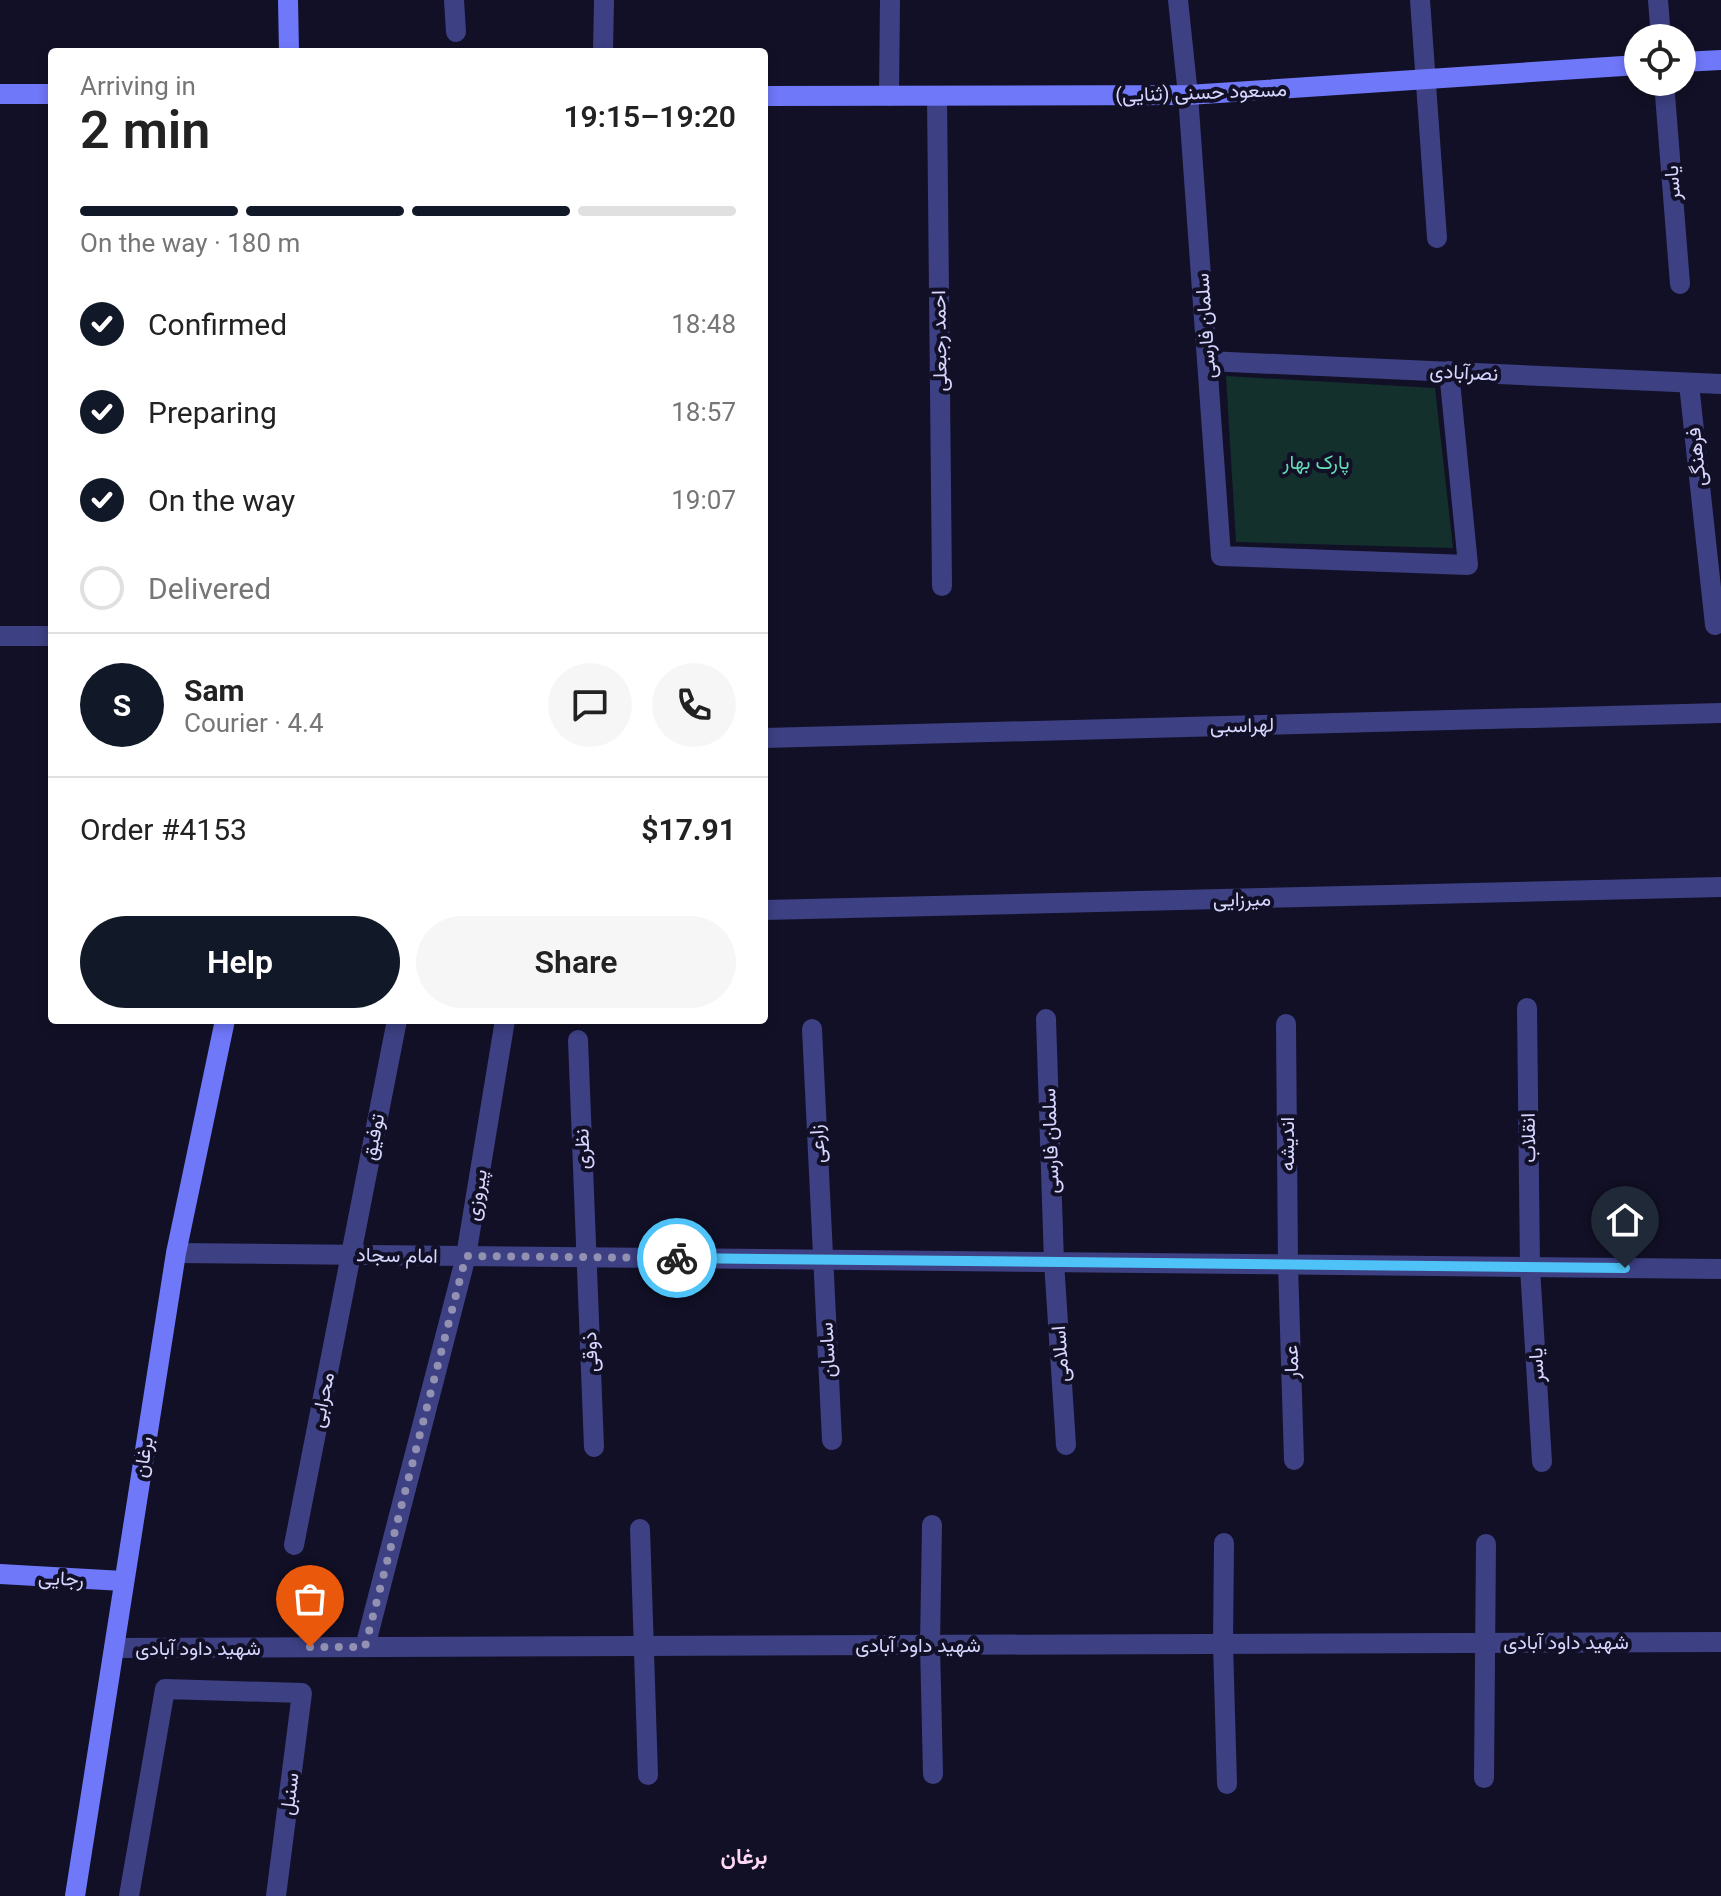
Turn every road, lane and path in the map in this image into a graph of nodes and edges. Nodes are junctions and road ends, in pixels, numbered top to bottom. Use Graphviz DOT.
graph roads {
  1 [pos="288,0"];
  2 [pos="454,0"];
  3 [pos="604,0"];
  4 [pos="890,0"];
  5 [pos="1178,0"];
  6 [pos="1420,0"];
  7 [pos="1658,0"];
  8 [pos="1660,24"];
  9 [pos="456,32"];
  10 [pos="289,48"];
  11 [pos="603,48"];
  12 [pos="1721,60"];
  13 [pos="1696,61"];
  14 [pos="1624,66"];
  15 [pos="1426,80"];
  16 [pos="0,94"];
  17 [pos="48,94"];
  18 [pos="1188,95"];
  19 [pos="768,96"];
  20 [pos="889,96"];
  21 [pos="937,96"];
  22 [pos="1665,96"];
  23 [pos="1437,238"];
  24 [pos="1680,284"];
  25 [pos="1207,361"];
  26 [pos="1449,371"];
  27 [pos="1689,384"];
  28 [pos="1721,384"];
  29 [pos="942,586"];
  30 [pos="1715,625"];
  31 [pos="0,636"];
  32 [pos="48,636"];
  33 [pos="1721,713"];
  34 [pos="768,738"];
  35 [pos="1721,887"];
  36 [pos="768,910"];
  37 [pos="1527,1008"];
  38 [pos="1046,1019"];
  39 [pos="224,1024"];
  40 [pos="396,1024"];
  41 [pos="504,1024"];
  42 [pos="1286,1024"];
  43 [pos="812,1029"];
  44 [pos="578,1040"];
  45 [pos="176,1253"];
  46 [pos="349,1255"];
  47 [pos="466,1256"];
  48 [pos="585,1257"];
  49 [pos="822,1260"];
  50 [pos="1054,1262"];
  51 [pos="1288,1265"];
  52 [pos="1530,1268"];
  53 [pos="1721,1269"];
  54 [pos="832,1440"];
  55 [pos="1066,1445"];
  56 [pos="594,1447"];
  57 [pos="1294,1460"];
  58 [pos="1542,1462"];
  59 [pos="932,1525"];
  60 [pos="640,1529"];
  61 [pos="1224,1543"];
  62 [pos="1486,1544"];
  63 [pos="294,1545"];
  64 [pos="0,1574"];
  65 [pos="123,1581"];
  66 [pos="1721,1642"];
  67 [pos="1484,1643"];
  68 [pos="1223,1644"];
  69 [pos="930,1645"];
  70 [pos="365,1647"];
  71 [pos="644,1647"];
  72 [pos="114,1648"];
  73 [pos="933,1774"];
  74 [pos="648,1775"];
  75 [pos="1484,1778"];
  76 [pos="1227,1784"];
  77 [pos="75,1896"];
  78 [pos="129,1896"];
  79 [pos="276,1896"];
  1 -- 10 [label="street"];
  2 -- 9 [label="street"];
  3 -- 11 [label="street"];
  4 -- 20 [label="street"];
  5 -- 18 [label="street, سلمان فارسی"];
  6 -- 15 [label="street"];
  7 -- 8 [label="street"];
  12 -- 13 [label="street"];
  14 -- 15 [label="street, مسعود حسنی (ثنایی)"];
  15 -- 18 [label="street, مسعود حسنی (ثنایی)"];
  15 -- 23 [label="street"];
  16 -- 17 [label="street"];
  18 -- 21 [label="street, مسعود حسنی (ثنایی)"];
  18 -- 25 [label="street, سلمان فارسی"];
  19 -- 20 [label="street, مسعود حسنی (ثنایی)"];
  20 -- 21 [label="street, مسعود حسنی (ثنایی)"];
  21 -- 29 [label="street, احمد رجبعلی"];
  22 -- 24 [label="street, یاسر"];
  25 -- 26 [label="street, نصرآبادی"];
  25 -- 26 [label="street, سلمان فارسی"];
  26 -- 27 [label="street, نصرآبادی"];
  27 -- 28 [label="street, نصرآبادی"];
  27 -- 30 [label="street, فرهنگی"];
  31 -- 32 [label="street"];
  33 -- 34 [label="street, لهراسبی"];
  35 -- 36 [label="street, میرزایی"];
  37 -- 52 [label="street, انقلاب"];
  38 -- 50 [label="street, سلمان فارسی"];
  39 -- 45 [label="street, برغان"];
  40 -- 46 [label="street, توفیق"];
  41 -- 47 [label="street, پیروزی"];
  42 -- 51 [label="street, اندیشه"];
  43 -- 49 [label="street, زارعی"];
  44 -- 48 [label="street, نظری"];
  45 -- 46 [label="street, امام سجاد"];
  45 -- 65 [label="street, برغان"];
  46 -- 47 [label="street, امام سجاد"];
  46 -- 63 [label="street, محرابی"];
  47 -- 48 [label="street, امام سجاد"];
  47 -- 70 [label="street, پیروزی"];
  48 -- 49 [label="street, امام سجاد"];
  48 -- 56 [label="street, ذوقی"];
  49 -- 50 [label="street, امام سجاد"];
  49 -- 54 [label="street, ساسان"];
  50 -- 51 [label="street, امام سجاد"];
  50 -- 55 [label="street, اسلامی"];
  51 -- 52 [label="street, امام سجاد"];
  51 -- 57 [label="street, عمار"];
  52 -- 53 [label="street, امام سجاد"];
  52 -- 58 [label="street, یاسر"];
  59 -- 69 [label="street"];
  60 -- 71 [label="street"];
  61 -- 68 [label="street"];
  62 -- 67 [label="street"];
  64 -- 65 [label="street, رجایی"];
  65 -- 72 [label="street, برغان"];
  66 -- 67 [label="street, شهید داود آبادی"];
  67 -- 68 [label="street, شهید داود آبادی"];
  67 -- 75 [label="street"];
  68 -- 69 [label="street, شهید داود آبادی"];
  68 -- 76 [label="street"];
  69 -- 71 [label="street, شهید داود آبادی"];
  69 -- 73 [label="street"];
  70 -- 71 [label="street, شهید داود آبادی"];
  70 -- 72 [label="street, شهید داود آبادی"];
  71 -- 74 [label="street"];
  72 -- 77 [label="street, برغان"];
  78 -- 79 [label="street, سنبل"];
}
